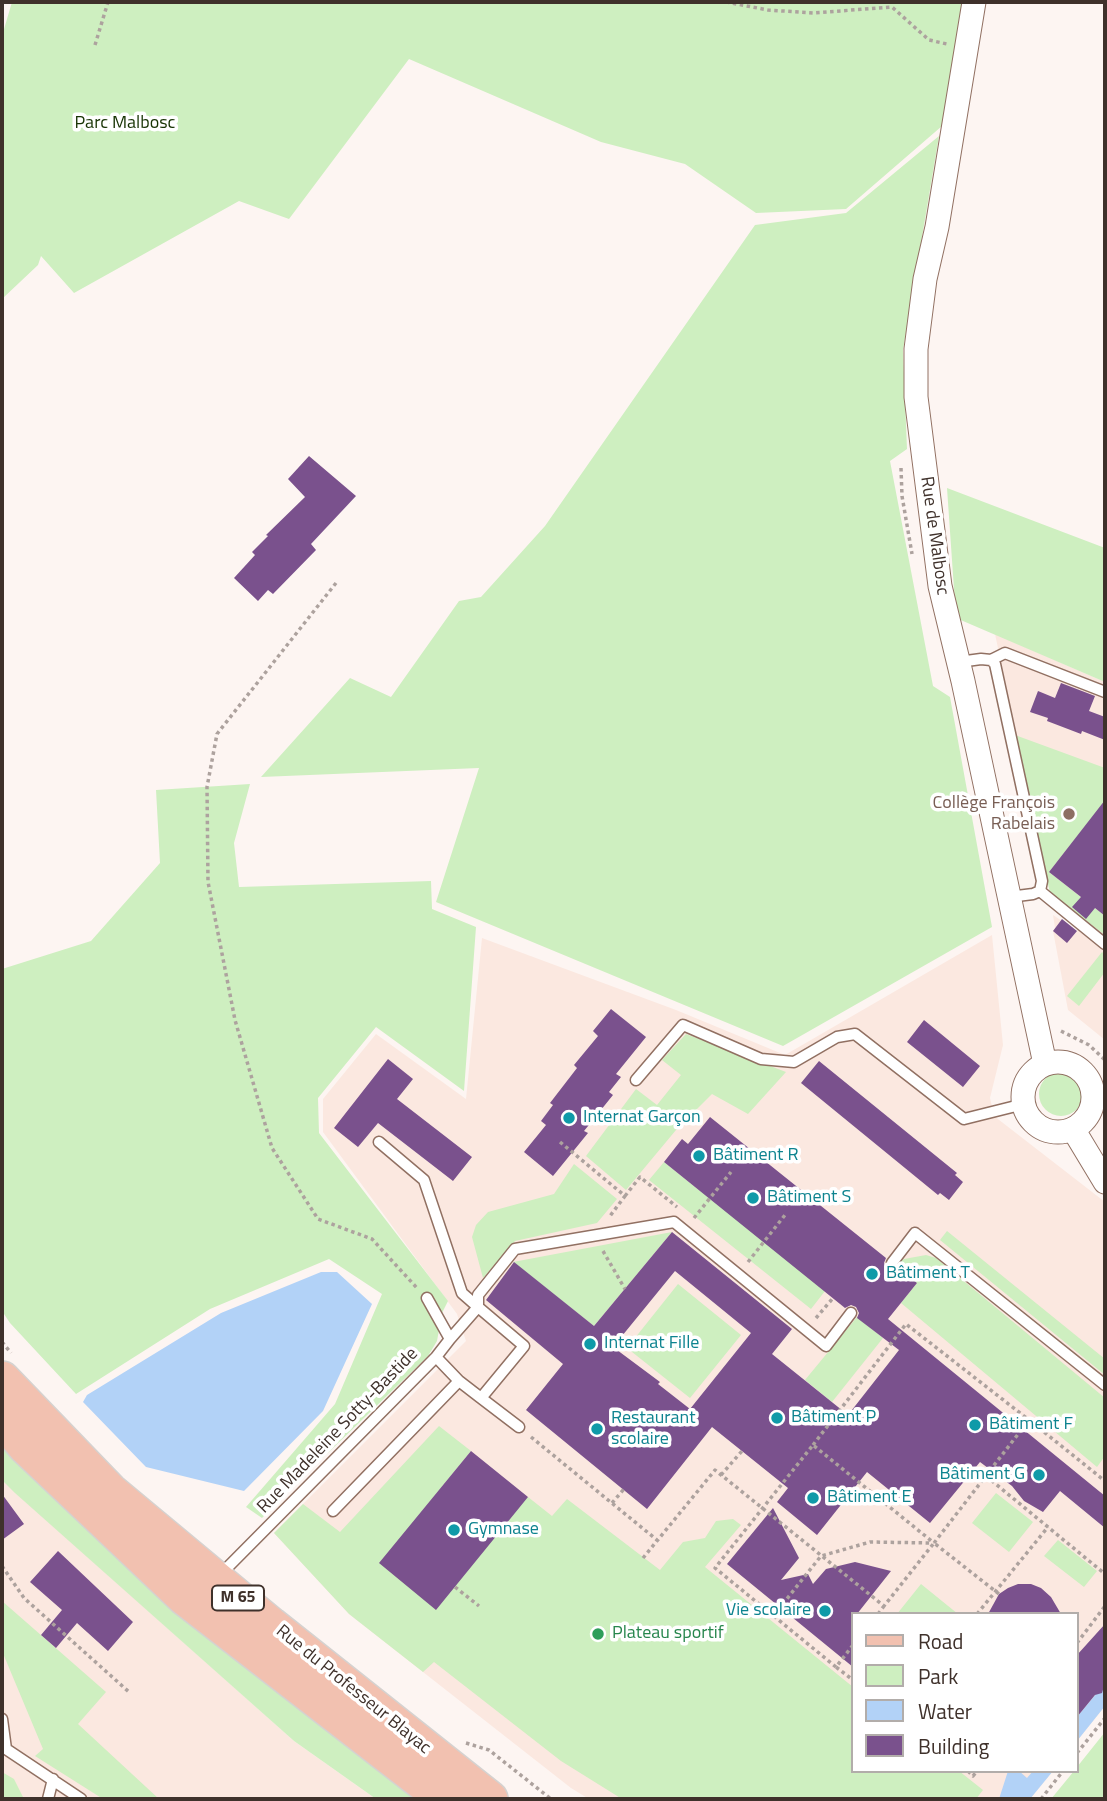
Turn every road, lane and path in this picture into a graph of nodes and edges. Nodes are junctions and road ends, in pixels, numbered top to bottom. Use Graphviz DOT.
graph roads {
  1 [pos="108,2"];
  2 [pos="726,2"];
  3 [pos="974,2"];
  4 [pos="95,45"];
  5 [pos="966,49"];
  6 [pos="927,476"];
  7 [pos="912,559"];
  8 [pos="336,583"];
  9 [pos="991,660"];
  10 [pos="959,662"];
  11 [pos="1105,692"];
  12 [pos="1040,891"];
  13 [pos="1009,897"];
  14 [pos="1105,944"];
  15 [pos="1039,1034"];
  16 [pos="1105,1060"];
  17 [pos="1045,1064"];
  18 [pos="636,1080"];
  19 [pos="1024,1104"];
  20 [pos="1073,1129"];
  21 [pos="379,1142"];
  22 [pos="560,1142"];
  23 [pos="731,1172"];
  24 [pos="1105,1182"];
  25 [pos="785,1215"];
  26 [pos="693,1220"];
  27 [pos="594,1236"];
  28 [pos="747,1263"];
  29 [pos="892,1263"];
  30 [pos="625,1289"];
  31 [pos="426,1298"];
  32 [pos="478,1307"];
  33 [pos="852,1313"];
  34 [pos="450,1339"];
  35 [pos="436,1357"];
  36 [pos="2,1379"];
  37 [pos="460,1381"];
  38 [pos="1105,1385"];
  39 [pos="481,1398"];
  40 [pos="2,1418"];
  41 [pos="1029,1420"];
  42 [pos="519,1427"];
  43 [pos="813,1445"];
  44 [pos="742,1451"];
  45 [pos="721,1475"];
  46 [pos="986,1476"];
  47 [pos="1105,1481"];
  48 [pos="624,1489"];
  49 [pos="612,1503"];
  50 [pos="762,1509"];
  51 [pos="333,1511"];
  52 [pos="1048,1527"];
  53 [pos="657,1540"];
  54 [pos="934,1543"];
  55 [pos="821,1556"];
  56 [pos="643,1558"];
  57 [pos="2,1566"];
  58 [pos="1105,1574"];
  59 [pos="215,1579"];
  60 [pos="455,1587"];
  61 [pos="997,1593"];
  62 [pos="479,1606"];
  63 [pos="884,1606"];
  64 [pos="1105,1606"];
  65 [pos="880,1612"];
  66 [pos="979,1612"];
  67 [pos="774,1615"];
  68 [pos="1079,1640"];
  69 [pos="852,1646"];
  70 [pos="836,1667"];
  71 [pos="852,1680"];
  72 [pos="129,1692"];
  73 [pos="1105,1718"];
  74 [pos="2,1719"];
  75 [pos="4,1748"];
  76 [pos="1079,1750"];
  77 [pos="1061,1773"];
  78 [pos="53,1780"];
  79 [pos="48,1799"];
  80 [pos="81,1799"];
  81 [pos="444,1799"];
  82 [pos="490,1799"];
  83 [pos="1041,1799"];
  1 -- 4 [label="path"];
  2 -- 5 [label="path"];
  3 -- 5 [label="street, Rue de Malbosc"];
  5 -- 6 [label="street, Rue de Malbosc"];
  6 -- 7 [label="path"];
  6 -- 10 [label="street, Rue de Malbosc"];
  8 -- 31 [label="path"];
  9 -- 10 [label="lane"];
  9 -- 11 [label="lane"];
  9 -- 12 [label="lane"];
  10 -- 13 [label="street, Rue de Malbosc"];
  12 -- 13 [label="lane"];
  12 -- 14 [label="lane"];
  13 -- 15 [label="street, Rue de Malbosc"];
  15 -- 16 [label="path"];
  15 -- 17 [label="street, Rue de Malbosc"];
  17 -- 19 [label="street"];
  17 -- 20 [label="street"];
  18 -- 19 [label="lane"];
  19 -- 20 [label="street"];
  20 -- 24 [label="street"];
  21 -- 32 [label="lane"];
  22 -- 27 [label="path"];
  23 -- 26 [label="path"];
  25 -- 28 [label="path"];
  27 -- 30 [label="path"];
  27 -- 32 [label="lane, Rue Madeleine Sotty-Bastide"];
  27 -- 33 [label="lane, Rue Madeleine Sotty-Bastide"];
  29 -- 38 [label="lane"];
  31 -- 34 [label="lane"];
  32 -- 34 [label="lane, Rue Madeleine Sotty-Bastide"];
  32 -- 39 [label="lane"];
  34 -- 35 [label="lane, Rue Madeleine Sotty-Bastide"];
  35 -- 37 [label="lane"];
  35 -- 59 [label="lane, Rue Madeleine Sotty-Bastide"];
  36 -- 59 [label="main road, Rue du Professeur Blayac / M 65"];
  37 -- 39 [label="lane"];
  37 -- 51 [label="lane"];
  39 -- 42 [label="lane"];
  40 -- 81 [label="main road, Rue du Professeur Blayac / M 65"];
  41 -- 43 [label="path"];
  41 -- 46 [label="path"];
  41 -- 47 [label="path"];
  42 -- 49 [label="path"];
  43 -- 50 [label="path"];
  43 -- 54 [label="path"];
  44 -- 45 [label="path"];
  45 -- 50 [label="path"];
  45 -- 53 [label="path"];
  46 -- 52 [label="path"];
  46 -- 54 [label="path"];
  48 -- 49 [label="path"];
  49 -- 53 [label="path"];
  50 -- 55 [label="path"];
  50 -- 67 [label="path"];
  52 -- 58 [label="path"];
  52 -- 61 [label="path"];
  53 -- 56 [label="path"];
  54 -- 55 [label="path"];
  54 -- 61 [label="path"];
  54 -- 63 [label="path"];
  55 -- 63 [label="path"];
  55 -- 67 [label="path"];
  57 -- 72 [label="path"];
  59 -- 82 [label="main road, Rue du Professeur Blayac / M 65"];
  60 -- 62 [label="path"];
  61 -- 66 [label="path"];
  63 -- 65 [label="path"];
  64 -- 68 [label="path"];
  67 -- 70 [label="path"];
  69 -- 70 [label="path"];
  70 -- 71 [label="path"];
  73 -- 76 [label="path"];
  74 -- 75 [label="lane"];
  75 -- 78 [label="lane"];
  77 -- 83 [label="path"];
  78 -- 79 [label="lane"];
  78 -- 80 [label="lane"];
}
